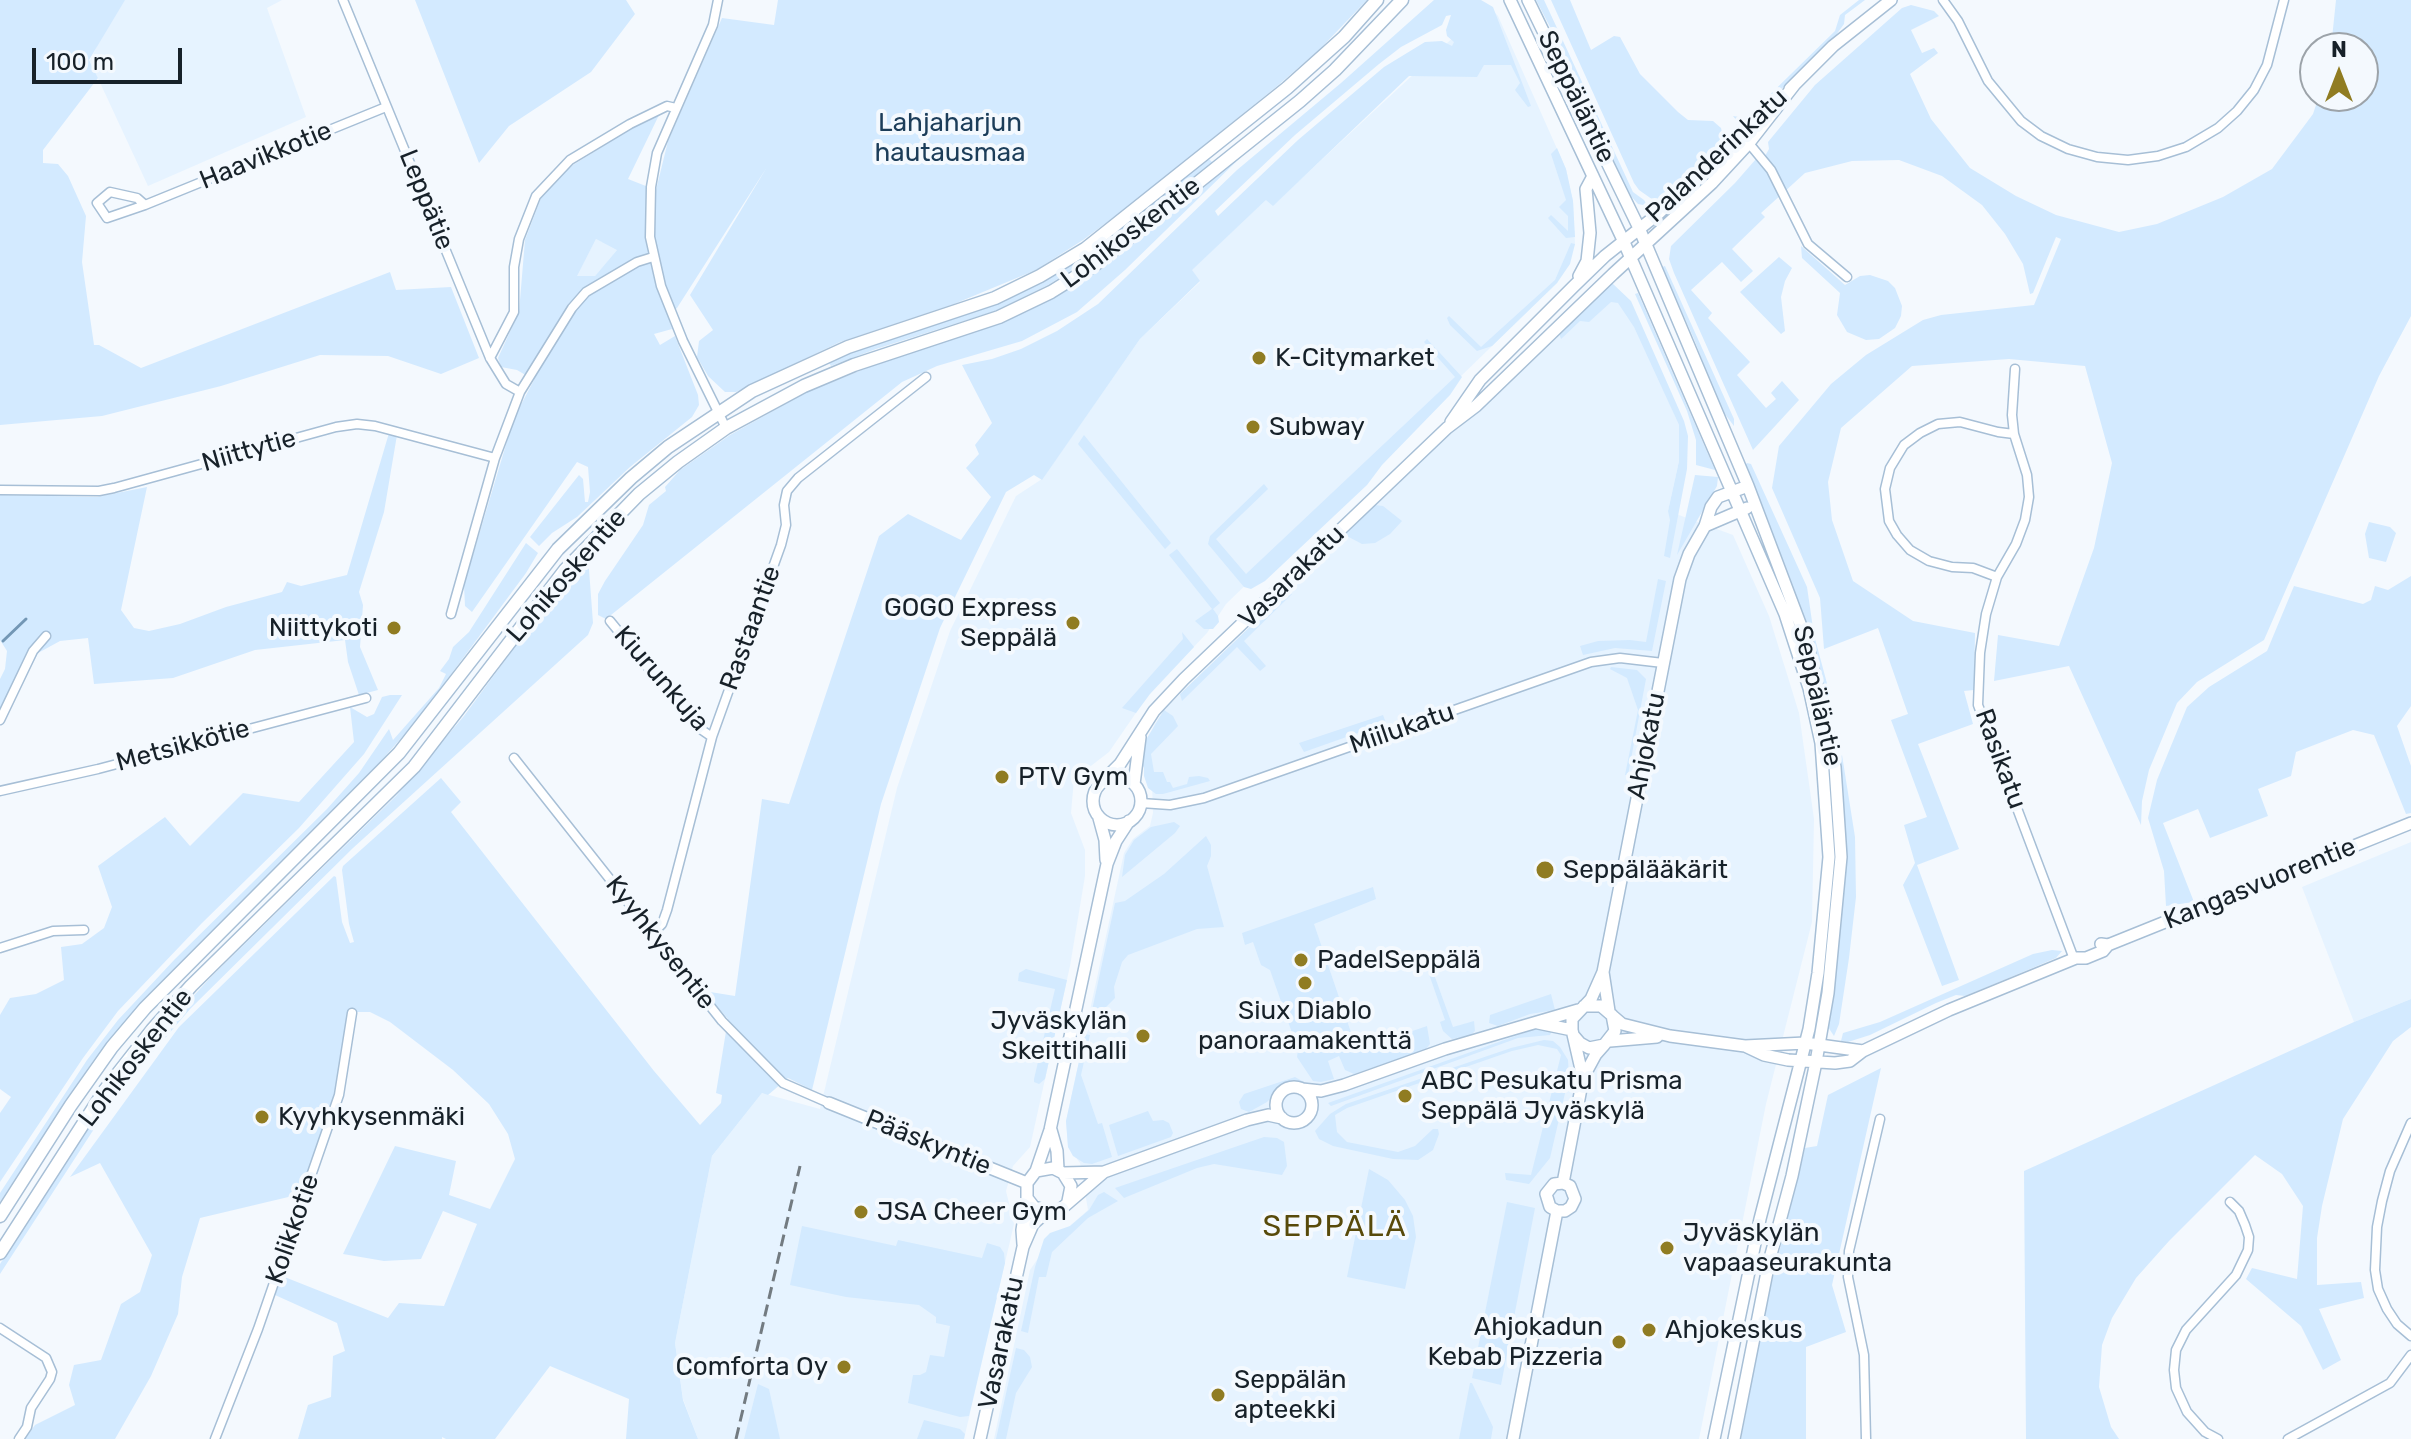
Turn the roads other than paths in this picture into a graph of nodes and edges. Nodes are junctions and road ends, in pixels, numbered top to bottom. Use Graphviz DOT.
graph roads {
  1 [pos="343,0"];
  2 [pos="718,0"];
  3 [pos="1377,0"];
  4 [pos="1402,0"];
  5 [pos="1510,0"];
  6 [pos="1528,0"];
  7 [pos="1891,0"];
  8 [pos="1943,0"];
  9 [pos="2284,0"];
  10 [pos="386,107"];
  11 [pos="676,108"];
  12 [pos="1745,139"];
  13 [pos="1593,176"];
  14 [pos="145,205"];
  15 [pos="107,218"];
  16 [pos="99,226"];
  17 [pos="1639,228"];
  18 [pos="1623,240"];
  19 [pos="1645,245"];
  20 [pos="653,257"];
  21 [pos="1631,258"];
  22 [pos="1847,277"];
  23 [pos="1574,286"];
  24 [pos="490,358"];
  25 [pos="2015,369"];
  26 [pos="926,377"];
  27 [pos="520,392"];
  28 [pos="718,412"];
  29 [pos="726,428"];
  30 [pos="1447,428"];
  31 [pos="2014,434"];
  32 [pos="495,458"];
  33 [pos="1748,486"];
  34 [pos="0,490"];
  35 [pos="1732,491"];
  36 [pos="1755,505"];
  37 [pos="1741,511"];
  38 [pos="1705,526"];
  39 [pos="1997,577"];
  40 [pos="451,614"];
  41 [pos="610,621"];
  42 [pos="46,636"];
  43 [pos="1663,663"];
  44 [pos="366,698"];
  45 [pos="0,720"];
  46 [pos="1142,730"];
  47 [pos="712,737"];
  48 [pos="514,758"];
  49 [pos="1104,780"];
  50 [pos="1134,784"];
  51 [pos="0,791"];
  52 [pos="1141,803"];
  53 [pos="1099,818"];
  54 [pos="1129,821"];
  55 [pos="2411,823"];
  56 [pos="1107,864"];
  57 [pos="84,930"];
  58 [pos="652,934"];
  59 [pos="0,948"];
  60 [pos="2075,958"];
  61 [pos="1603,972"];
  62 [pos="1581,1008"];
  63 [pos="352,1013"];
  64 [pos="1610,1013"];
  65 [pos="1533,1022"];
  66 [pos="1572,1033"];
  67 [pos="1670,1036"];
  68 [pos="1607,1043"];
  69 [pos="1805,1043"];
  70 [pos="1745,1046"];
  71 [pos="1819,1046"];
  72 [pos="1863,1051"];
  73 [pos="1800,1061"];
  74 [pos="1816,1062"];
  75 [pos="1583,1078"];
  76 [pos="1344,1085"];
  77 [pos="1302,1089"];
  78 [pos="1278,1096"];
  79 [pos="829,1103"];
  80 [pos="1310,1112"];
  81 [pos="1282,1118"];
  82 [pos="1880,1119"];
  83 [pos="1247,1120"];
  84 [pos="2411,1123"];
  85 [pos="1050,1130"];
  86 [pos="1036,1171"];
  87 [pos="1061,1171"];
  88 [pos="1104,1172"];
  89 [pos="1027,1183"];
  90 [pos="1563,1183"];
  91 [pos="1027,1198"];
  92 [pos="1068,1201"];
  93 [pos="2230,1202"];
  94 [pos="1557,1211"];
  95 [pos="1050,1212"];
  96 [pos="0,1216"];
  97 [pos="1023,1247"];
  98 [pos="0,1253"];
  99 [pos="0,1328"];
  100 [pos="2411,1336"];
  101 [pos="2411,1355"];
  102 [pos="19,1439"];
  103 [pos="215,1439"];
  104 [pos="980,1439"];
  105 [pos="1513,1439"];
  106 [pos="1714,1439"];
  107 [pos="1734,1439"];
  108 [pos="1866,1439"];
  109 [pos="2218,1439"];
  110 [pos="2288,1439"];
  1 -- 10 [label="street, Leppätie"];
  2 -- 11 [label="street"];
  3 -- 28 [label="main road, Lohikoskentie"];
  4 -- 29 [label="main road, Lohikoskentie"];
  5 -- 13 [label="street, Seppäläntie"];
  6 -- 17 [label="street, Seppäläntie"];
  7 -- 12 [label="street, Palanderinkatu"];
  8 -- 9 [label="street"];
  10 -- 14 [label="street, Haavikkotie"];
  10 -- 24 [label="street, Leppätie"];
  11 -- 20 [label="street"];
  11 -- 24 [label="street"];
  12 -- 17 [label="street, Palanderinkatu"];
  12 -- 19 [label="street, Palanderinkatu"];
  12 -- 22 [label="street"];
  13 -- 18 [label="street, Seppäläntie"];
  13 -- 23 [label="street, Seppäläntie"];
  14 -- 15 [label="street, Haavikkotie"];
  14 -- 15 [label="street, Haavikkotie"];
  15 -- 16 [label="street, Haavikkotie"];
  17 -- 18 [label="street, Vasarakatu"];
  17 -- 19 [label="street, Seppäläntie"];
  18 -- 21 [label="street, Seppäläntie"];
  18 -- 23 [label="street, Vasarakatu"];
  19 -- 21 [label="street, Vasarakatu"];
  19 -- 33 [label="street, Seppäläntie"];
  20 -- 27 [label="street"];
  20 -- 28 [label="street"];
  21 -- 30 [label="street, Vasarakatu"];
  21 -- 35 [label="street, Seppäläntie"];
  23 -- 30 [label="street, Vasarakatu"];
  24 -- 27 [label="street, Leppätie"];
  25 -- 31 [label="street, Rasikatu"];
  26 -- 47 [label="street, Rastaantie"];
  27 -- 32 [label="street"];
  28 -- 29 [label="street"];
  28 -- 96 [label="main road, Lohikoskentie"];
  29 -- 98 [label="main road, Lohikoskentie"];
  30 -- 46 [label="street, Vasarakatu"];
  31 -- 39 [label="street, Rasikatu"];
  31 -- 39 [label="street"];
  32 -- 34 [label="street, Niittytie"];
  32 -- 40 [label="street"];
  33 -- 35 [label="street"];
  33 -- 36 [label="street, Seppäläntie"];
  35 -- 37 [label="street, Seppäläntie"];
  35 -- 38 [label="street, Ahjokatu"];
  36 -- 37 [label="street"];
  36 -- 71 [label="street, Seppäläntie"];
  37 -- 38 [label="street"];
  37 -- 69 [label="street, Seppäläntie"];
  38 -- 43 [label="street, Ahjokatu"];
  39 -- 60 [label="street, Rasikatu"];
  41 -- 47 [label="street, Kiurunkuja"];
  42 -- 45 [label="street"];
  43 -- 52 [label="street, Miilukatu"];
  43 -- 61 [label="street, Ahjokatu"];
  44 -- 51 [label="street, Metsikkötie"];
  46 -- 49 [label="street, Vasarakatu"];
  46 -- 50 [label="street, Vasarakatu"];
  47 -- 58 [label="street, Rastaantie"];
  48 -- 58 [label="street, Kyyhkysentie"];
  49 -- 50 [label="street"];
  49 -- 53 [label="street"];
  50 -- 52 [label="street"];
  52 -- 54 [label="street"];
  53 -- 54 [label="street"];
  53 -- 56 [label="street"];
  54 -- 56 [label="street"];
  55 -- 60 [label="street, Kangasvuorentie"];
  56 -- 85 [label="street"];
  57 -- 59 [label="street"];
  58 -- 79 [label="street, Kyyhkysentie"];
  60 -- 72 [label="street, Kangasvuorentie"];
  61 -- 62 [label="street, Ahjokatu"];
  61 -- 64 [label="street, Ahjokatu"];
  62 -- 64 [label="street"];
  62 -- 65 [label="street"];
  62 -- 66 [label="street"];
  63 -- 103 [label="street, Kolikkotie"];
  64 -- 67 [label="street"];
  64 -- 68 [label="street"];
  65 -- 66 [label="street"];
  65 -- 76 [label="street"];
  66 -- 68 [label="street"];
  66 -- 75 [label="street"];
  67 -- 68 [label="street"];
  67 -- 70 [label="street"];
  68 -- 75 [label="street"];
  69 -- 70 [label="street"];
  69 -- 71 [label="street"];
  69 -- 73 [label="street, Seppäläntie"];
  70 -- 73 [label="street, Kangasvuorentie"];
  71 -- 72 [label="street"];
  71 -- 74 [label="street, Seppäläntie"];
  72 -- 74 [label="street, Kangasvuorentie"];
  73 -- 74 [label="street, Kangasvuorentie"];
  73 -- 106 [label="street, Seppäläntie"];
  74 -- 107 [label="street, Seppäläntie"];
  75 -- 90 [label="street"];
  76 -- 77 [label="street"];
  76 -- 80 [label="street"];
  77 -- 78 [label="street"];
  77 -- 80 [label="street"];
  78 -- 81 [label="street"];
  78 -- 83 [label="street"];
  79 -- 89 [label="street, Pääskyntie"];
  80 -- 81 [label="street"];
  81 -- 83 [label="street"];
  82 -- 108 [label="street"];
  83 -- 88 [label="street"];
  84 -- 100 [label="street"];
  85 -- 86 [label="street"];
  85 -- 87 [label="street"];
  86 -- 87 [label="street"];
  86 -- 89 [label="street"];
  87 -- 88 [label="street"];
  87 -- 92 [label="street"];
  88 -- 92 [label="street"];
  89 -- 91 [label="street"];
  90 -- 94 [label="street"];
  90 -- 94 [label="street"];
  91 -- 95 [label="street"];
  91 -- 97 [label="street, Vasarakatu"];
  92 -- 95 [label="street"];
  93 -- 109 [label="street"];
  94 -- 105 [label="street"];
  95 -- 97 [label="street, Vasarakatu"];
  97 -- 104 [label="street, Vasarakatu"];
  99 -- 102 [label="street"];
  101 -- 110 [label="street"];
}
